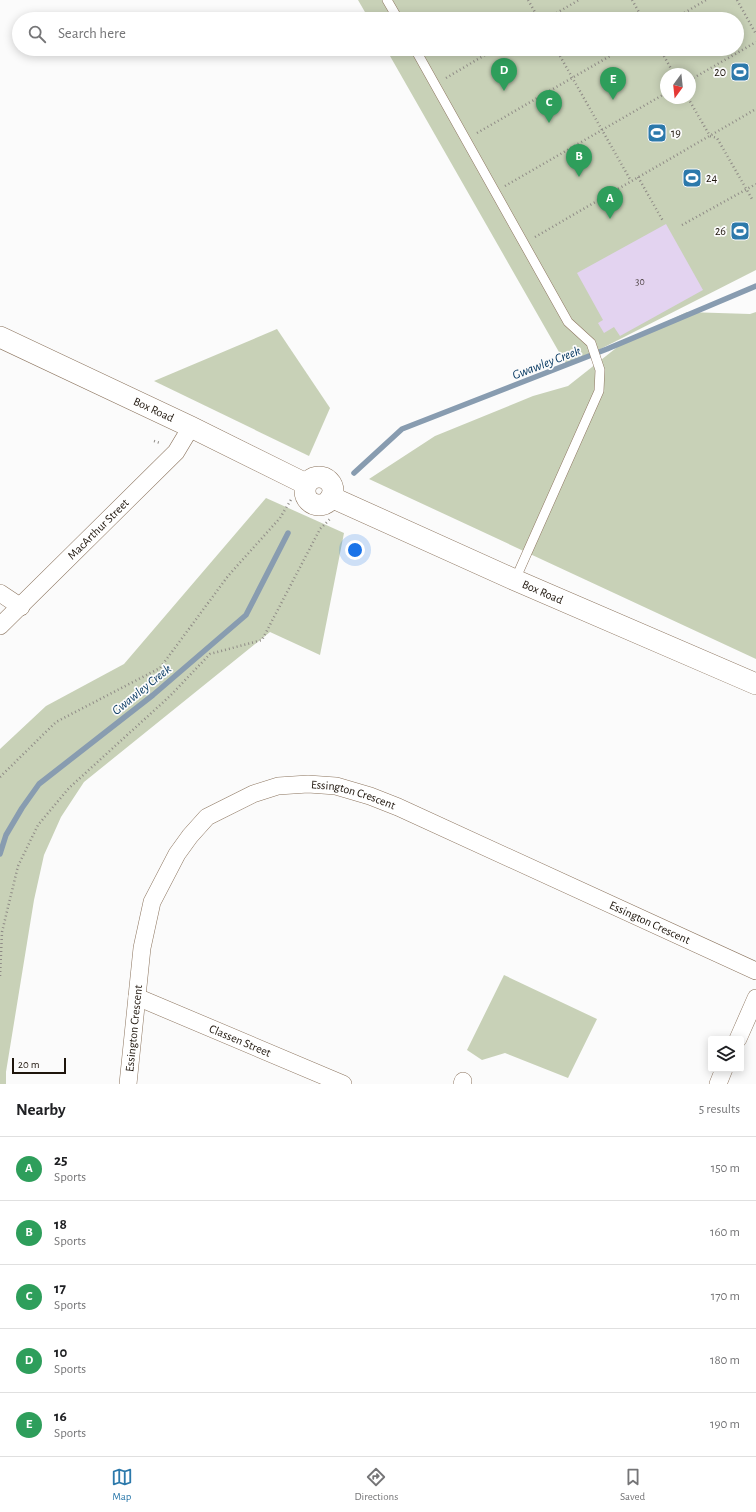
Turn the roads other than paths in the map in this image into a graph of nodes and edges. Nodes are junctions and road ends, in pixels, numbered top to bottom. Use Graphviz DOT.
graph roads {
  1 [pos="387,0"];
  2 [pos="394,12"];
  3 [pos="419,56"];
  4 [pos="0,337"];
  5 [pos="191,426"];
  6 [pos="515,580"];
  7 [pos="0,593"];
  8 [pos="21,607"];
  9 [pos="0,626"];
  10 [pos="756,684"];
  11 [pos="756,971"];
  12 [pos="137,997"];
  13 [pos="756,998"];
  14 [pos="739,1036"];
  15 [pos="723,1072"];
  16 [pos="128,1084"];
  17 [pos="343,1084"];
  18 [pos="718,1084"];
  1 -- 2 [label="lane"];
  3 -- 6 [label="lane"];
  4 -- 5 [label="street, Box Road"];
  5 -- 6 [label="street, Box Road"];
  5 -- 8 [label="street, MacArthur Street"];
  6 -- 10 [label="street, Box Road"];
  7 -- 8 [label="street"];
  8 -- 9 [label="street, MacArthur Street"];
  11 -- 12 [label="street, Essington Crescent"];
  12 -- 16 [label="street, Essington Crescent"];
  12 -- 17 [label="street, Classen Street"];
  13 -- 14 [label="street"];
  15 -- 18 [label="street"];
}
